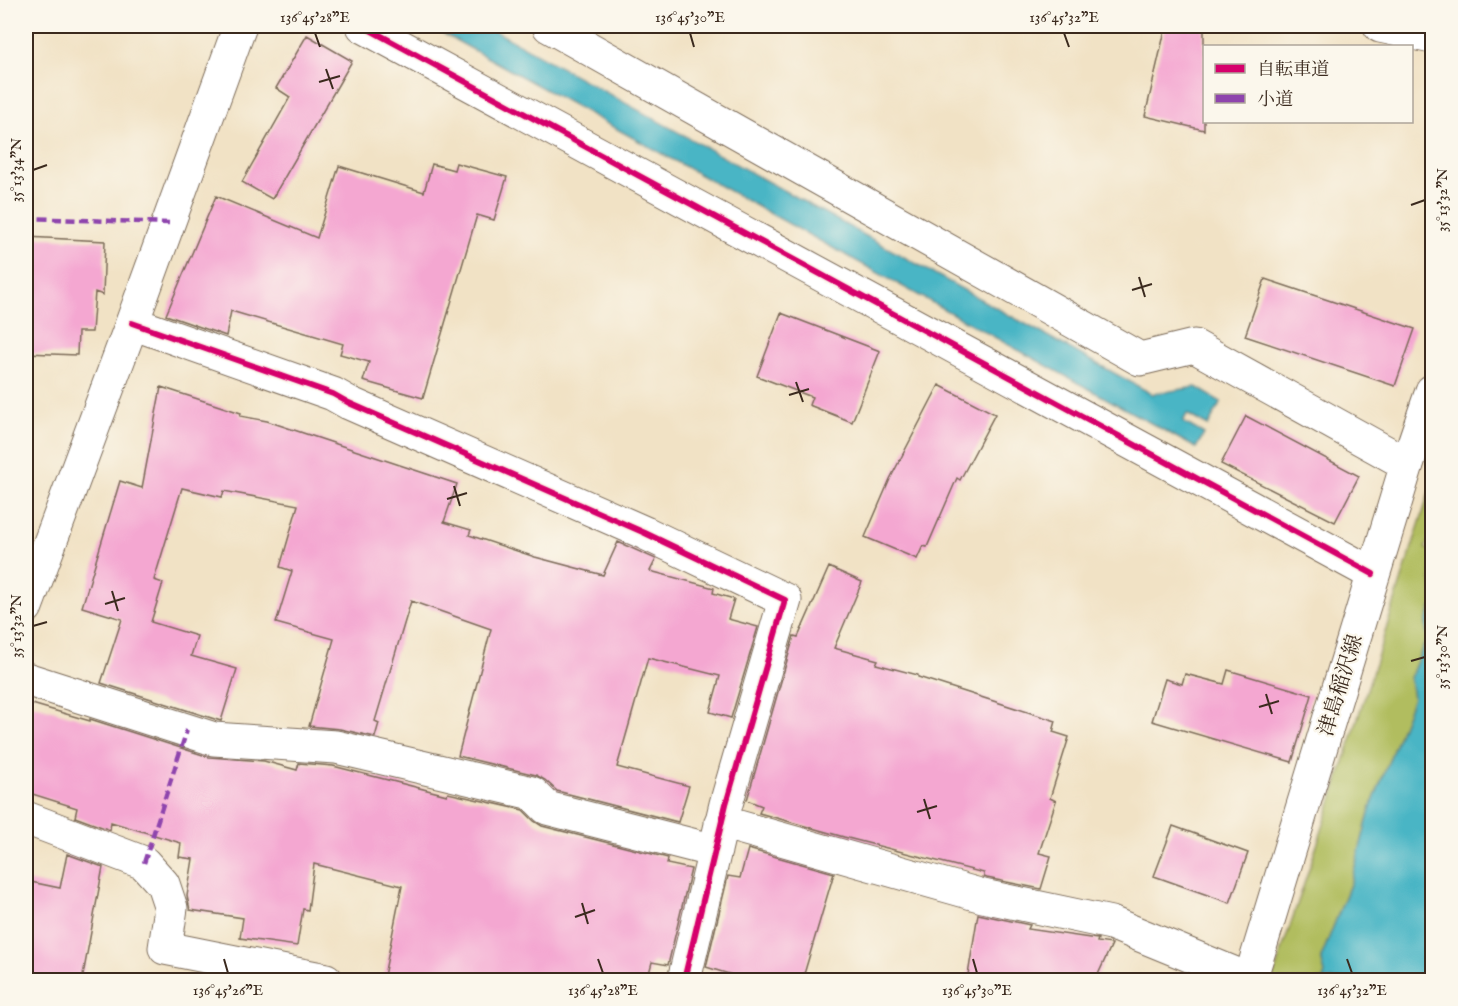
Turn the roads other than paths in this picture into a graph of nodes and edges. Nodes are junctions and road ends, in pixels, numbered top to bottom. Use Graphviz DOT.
graph roads {
  1 [pos="240,26"];
  2 [pos="363,26"];
  3 [pos="549,26"];
  4 [pos="1380,26"];
  5 [pos="1432,37"];
  6 [pos="132,323"];
  7 [pos="1432,391"];
  8 [pos="1407,464"];
  9 [pos="1373,574"];
  10 [pos="26,607"];
  11 [pos="26,679"];
  12 [pos="26,818"];
  13 [pos="718,837"];
  14 [pos="285,976"];
  15 [pos="1250,980"];
  16 [pos="326,981"];
  17 [pos="684,981"];
  1 -- 6 [label="street"];
  2 -- 9 [label="street"];
  3 -- 8 [label="street"];
  4 -- 5 [label="street"];
  6 -- 10 [label="street"];
  6 -- 13 [label="street"];
  7 -- 8 [label="street, 津島稲沢線"];
  8 -- 9 [label="street, 津島稲沢線"];
  9 -- 15 [label="street, 津島稲沢線"];
  11 -- 13 [label="street"];
  12 -- 14 [label="street"];
  13 -- 15 [label="street"];
  13 -- 17 [label="street"];
  14 -- 16 [label="street"];
}
